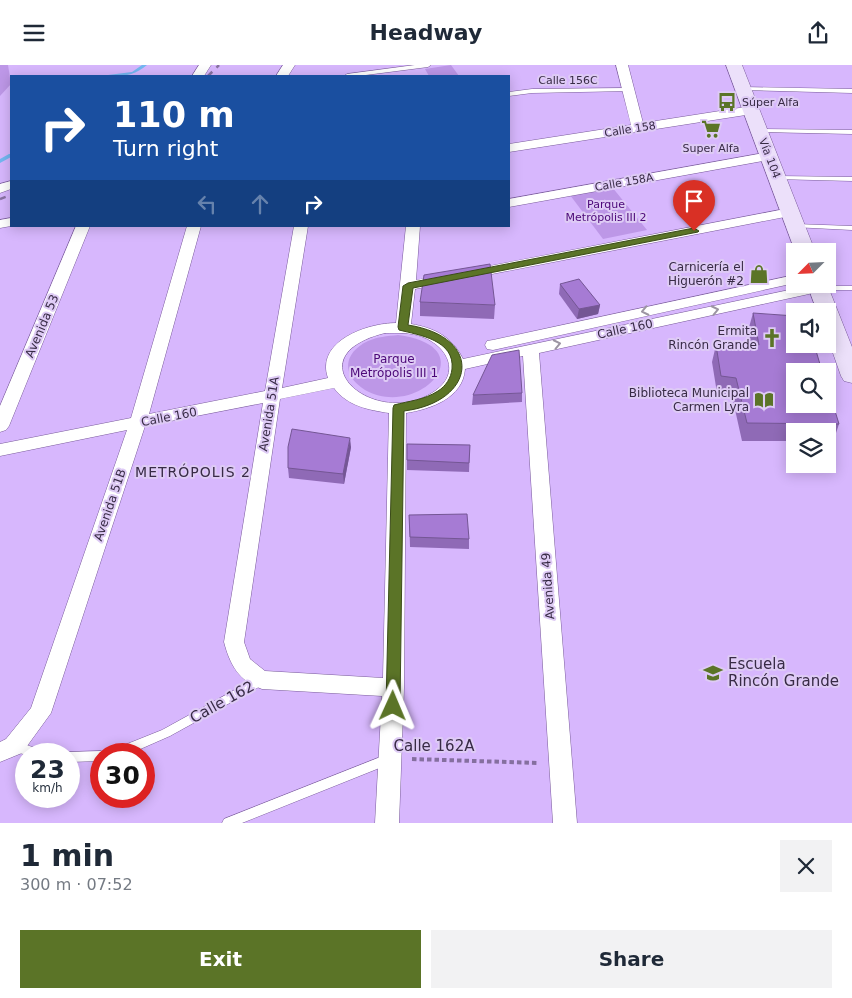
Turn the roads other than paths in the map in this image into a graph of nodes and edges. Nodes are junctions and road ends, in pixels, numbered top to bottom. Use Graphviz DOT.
graph roads {
  1 [pos="428,65"];
  2 [pos="622,65"];
  3 [pos="734,65"];
  4 [pos="354,75"];
  5 [pos="743,89"];
  6 [pos="627,90"];
  7 [pos="852,91"];
  8 [pos="510,94"];
  9 [pos="752,110"];
  10 [pos="638,127"];
  11 [pos="759,131"];
  12 [pos="852,131"];
  13 [pos="510,148"];
  14 [pos="769,156"];
  15 [pos="777,178"];
  16 [pos="852,179"];
  17 [pos="510,203"];
  18 [pos="793,219"];
  19 [pos="83,227"];
  20 [pos="194,227"];
  21 [pos="301,227"];
  22 [pos="413,227"];
  23 [pos="852,228"];
  24 [pos="802,243"];
  25 [pos="786,281"];
  26 [pos="408,286"];
  27 [pos="836,287"];
  28 [pos="852,288"];
  29 [pos="786,293"];
  30 [pos="403,327"];
  31 [pos="836,329"];
  32 [pos="531,349"];
  33 [pos="847,352"];
  34 [pos="456,359"];
  35 [pos="852,376"];
  36 [pos="337,382"];
  37 [pos="272,396"];
  38 [pos="398,408"];
  39 [pos="138,423"];
  40 [pos="0,426"];
  41 [pos="0,449"];
  42 [pos="262,679"];
  43 [pos="393,688"];
  44 [pos="142,743"];
  45 [pos="7,749"];
  46 [pos="391,758"];
  47 [pos="228,823"];
  48 [pos="387,823"];
  49 [pos="565,823"];
  1 -- 4 [label="lane"];
  2 -- 6 [label="street"];
  3 -- 5 [label="main road, Vía 104"];
  5 -- 7 [label="lane"];
  5 -- 9 [label="main road, Vía 104"];
  6 -- 8 [label="lane, Calle 156C"];
  6 -- 10 [label="street"];
  9 -- 10 [label="street, Calle 158"];
  9 -- 11 [label="main road, Vía 104"];
  10 -- 13 [label="street, Calle 158"];
  11 -- 12 [label="lane"];
  11 -- 14 [label="main road, Vía 104"];
  14 -- 15 [label="main road, Vía 104"];
  14 -- 17 [label="street, Calle 158A"];
  15 -- 16 [label="lane"];
  15 -- 18 [label="main road, Vía 104"];
  18 -- 23 [label="lane"];
  18 -- 24 [label="main road, Vía 104"];
  18 -- 26 [label="street"];
  19 -- 40 [label="street, Avenida 53"];
  20 -- 39 [label="street, Avenida 51B"];
  21 -- 37 [label="street, Avenida 51A"];
  22 -- 26 [label="street"];
  25 -- 34 [label="street, Calle 160, one-way"];
  26 -- 30 [label="street"];
  27 -- 28 [label="lane, Calle 160"];
  32 -- 29 [label="street, Calle 160, one-way"];
  30 -- 34 [label="street"];
  30 -- 36 [label="street"];
  31 -- 33 [label="main road"];
  32 -- 34 [label="street, Calle 160"];
  32 -- 49 [label="street, Avenida 49"];
  33 -- 35 [label="main road"];
  34 -- 38 [label="street"];
  36 -- 37 [label="street, Calle 160"];
  36 -- 38 [label="street"];
  37 -- 39 [label="street, Calle 160"];
  37 -- 42 [label="street, Avenida 51A"];
  38 -- 43 [label="street"];
  39 -- 41 [label="street, Calle 160"];
  39 -- 45 [label="street, Avenida 51B"];
  42 -- 43 [label="street, Calle 162"];
  42 -- 44 [label="lane, Calle 162"];
  43 -- 46 [label="street"];
  46 -- 47 [label="lane, Calle 162A"];
  46 -- 48 [label="street"];
}
